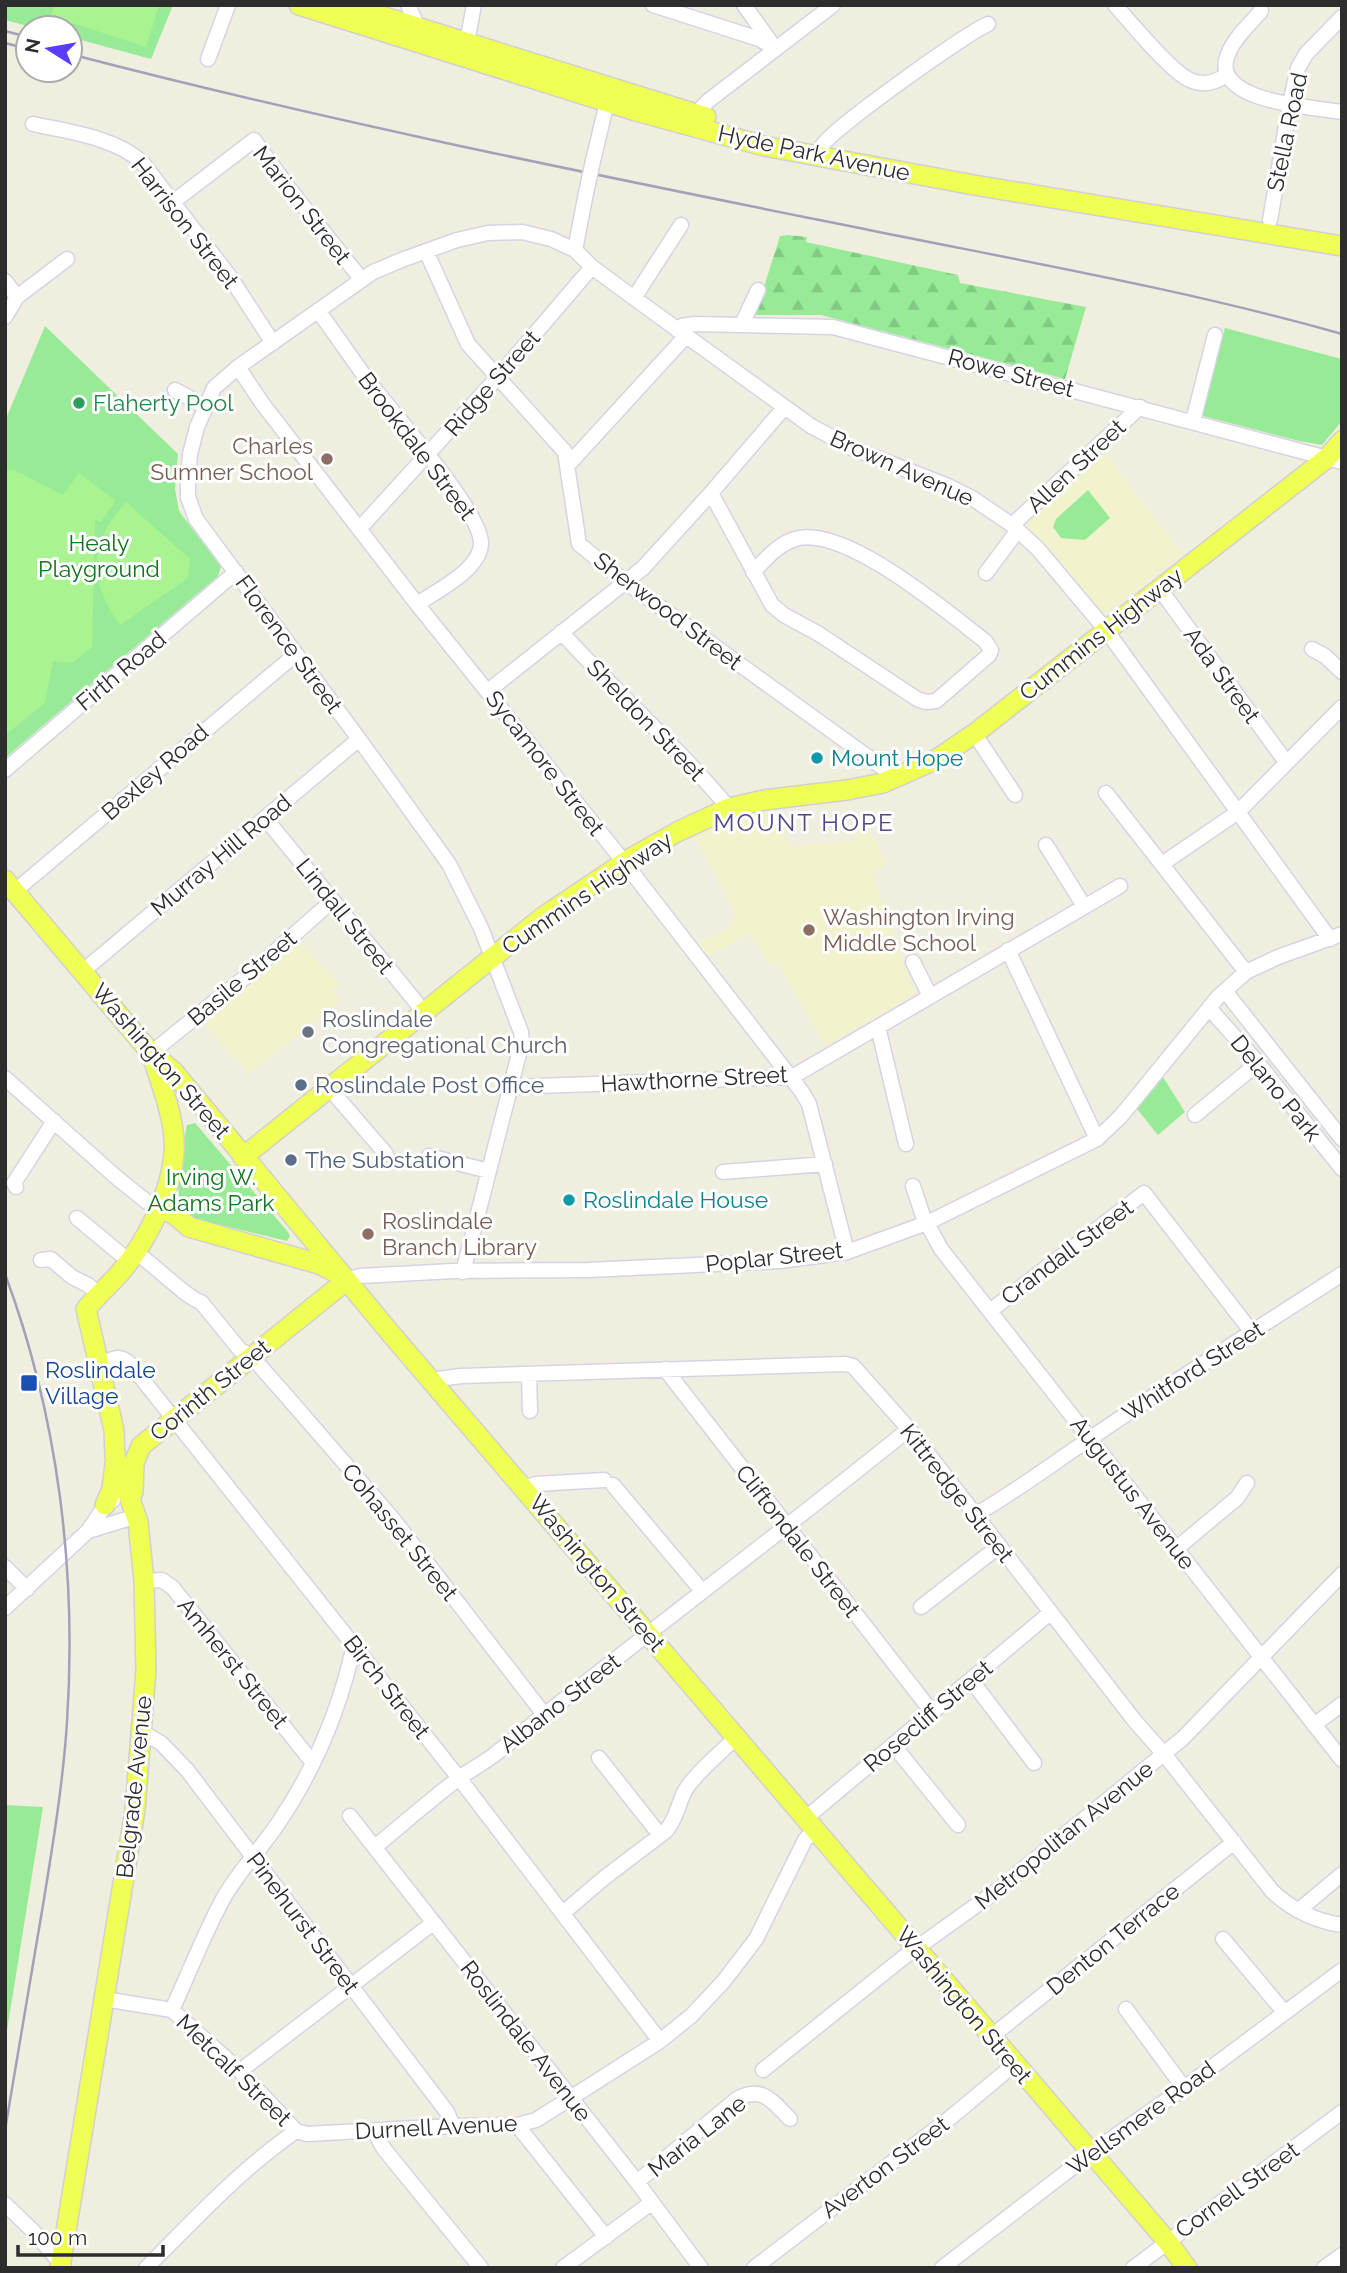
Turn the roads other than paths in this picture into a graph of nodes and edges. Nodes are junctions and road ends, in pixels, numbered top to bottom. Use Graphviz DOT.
graph roads {
  1 [pos="228,5"];
  2 [pos="299,5"];
  3 [pos="408,5"];
  4 [pos="474,5"];
  5 [pos="653,5"];
  6 [pos="744,5"];
  7 [pos="834,5"];
  8 [pos="1115,5"];
  9 [pos="1261,11"];
  10 [pos="354,13"];
  11 [pos="1342,17"];
  12 [pos="988,24"];
  13 [pos="418,27"];
  14 [pos="467,43"];
  15 [pos="775,48"];
  16 [pos="208,59"];
  17 [pos="1226,75"];
  18 [pos="609,95"];
  19 [pos="1290,103"];
  20 [pos="1342,112"];
  21 [pos="695,120"];
  22 [pos="33,124"];
  23 [pos="821,151"];
  24 [pos="173,202"];
  25 [pos="681,225"];
  26 [pos="1269,227"];
  27 [pos="1342,233"];
  28 [pos="1342,246"];
  29 [pos="575,250"];
  30 [pos="426,251"];
  31 [pos="67,258"];
  32 [pos="593,267"];
  33 [pos="362,280"];
  34 [pos="5,281"];
  35 [pos="758,290"];
  36 [pos="18,297"];
  37 [pos="634,298"];
  38 [pos="319,312"];
  39 [pos="5,317"];
  40 [pos="741,324"];
  41 [pos="681,333"];
  42 [pos="1215,334"];
  43 [pos="273,343"];
  44 [pos="237,368"];
  45 [pos="497,378"];
  46 [pos="175,390"];
  47 [pos="204,407"];
  48 [pos="1140,407"];
  49 [pos="784,408"];
  50 [pos="1194,421"];
  51 [pos="1342,441"];
  52 [pos="427,456"];
  53 [pos="1334,460"];
  54 [pos="568,466"];
  55 [pos="712,493"];
  56 [pos="1015,527"];
  57 [pos="360,528"];
  58 [pos="236,572"];
  59 [pos="753,572"];
  60 [pos="986,573"];
  61 [pos="627,583"];
  62 [pos="1159,588"];
  63 [pos="417,604"];
  64 [pos="1106,630"];
  65 [pos="561,632"];
  66 [pos="1312,649"];
  67 [pos="296,654"];
  68 [pos="1342,672"];
  69 [pos="488,691"];
  70 [pos="1342,706"];
  71 [pos="974,733"];
  72 [pos="359,739"];
  73 [pos="1286,762"];
  74 [pos="5,770"];
  75 [pos="897,778"];
  76 [pos="1106,793"];
  77 [pos="1015,795"];
  78 [pos="729,808"];
  79 [pos="1238,812"];
  80 [pos="265,818"];
  81 [pos="1046,845"];
  82 [pos="624,862"];
  83 [pos="1162,864"];
  84 [pos="10,886"];
  85 [pos="1120,886"];
  86 [pos="332,901"];
  87 [pos="1084,906"];
  88 [pos="1336,936"];
  89 [pos="1008,950"];
  90 [pos="491,958"];
  91 [pos="913,962"];
  92 [pos="83,971"];
  93 [pos="1246,972"];
  94 [pos="1225,991"];
  95 [pos="930,996"];
  96 [pos="1209,1008"];
  97 [pos="425,1013"];
  98 [pos="878,1027"];
  99 [pos="151,1053"];
  100 [pos="1258,1063"];
  101 [pos="792,1077"];
  102 [pos="5,1078"];
  103 [pos="510,1087"];
  104 [pos="330,1089"];
  105 [pos="1195,1115"];
  106 [pos="213,1120"];
  107 [pos="175,1139"];
  108 [pos="1097,1139"];
  109 [pos="1342,1139"];
  110 [pos="906,1144"];
  111 [pos="386,1154"];
  112 [pos="429,1156"];
  113 [pos="243,1157"];
  114 [pos="825,1164"];
  115 [pos="1342,1169"];
  116 [pos="489,1171"];
  117 [pos="723,1172"];
  118 [pos="913,1186"];
  119 [pos="159,1207"];
  120 [pos="77,1218"];
  121 [pos="295,1220"];
  122 [pos="927,1223"];
  123 [pos="273,1251"];
  124 [pos="847,1252"];
  125 [pos="132,1256"];
  126 [pos="41,1260"];
  127 [pos="463,1272"];
  128 [pos="1342,1274"];
  129 [pos="346,1280"];
  130 [pos="92,1302"];
  131 [pos="990,1311"];
  132 [pos="1251,1331"];
  133 [pos="251,1356"];
  134 [pos="100,1364"];
  135 [pos="665,1369"];
  136 [pos="529,1375"];
  137 [pos="430,1380"];
  138 [pos="530,1411"];
  139 [pos="175,1420"];
  140 [pos="909,1429"];
  141 [pos="114,1430"];
  142 [pos="1090,1438"];
  143 [pos="141,1446"];
  144 [pos="115,1456"];
  145 [pos="1248,1483"];
  146 [pos="524,1488"];
  147 [pos="105,1505"];
  148 [pos="134,1508"];
  149 [pos="975,1516"];
  150 [pos="786,1525"];
  151 [pos="88,1531"];
  152 [pos="998,1547"];
  153 [pos="1177,1548"];
  154 [pos="5,1567"];
  155 [pos="1342,1574"];
  156 [pos="144,1581"];
  157 [pos="27,1589"];
  158 [pos="702,1591"];
  159 [pos="921,1607"];
  160 [pos="5,1608"];
  161 [pos="1050,1613"];
  162 [pos="649,1634"];
  163 [pos="354,1644"];
  164 [pos="1261,1658"];
  165 [pos="971,1679"];
  166 [pos="1342,1704"];
  167 [pos="932,1712"];
  168 [pos="543,1713"];
  169 [pos="1314,1726"];
  170 [pos="142,1732"];
  171 [pos="736,1737"];
  172 [pos="894,1746"];
  173 [pos="1164,1754"];
  174 [pos="599,1758"];
  175 [pos="1342,1760"];
  176 [pos="313,1763"];
  177 [pos="1034,1763"];
  178 [pos="459,1778"];
  179 [pos="350,1815"];
  180 [pos="810,1824"];
  181 [pos="958,1825"];
  182 [pos="660,1835"];
  183 [pos="1234,1842"];
  184 [pos="376,1846"];
  185 [pos="252,1856"];
  186 [pos="1342,1874"];
  187 [pos="1298,1910"];
  188 [pos="563,1913"];
  189 [pos="433,1923"];
  190 [pos="1342,1925"];
  191 [pos="1223,1939"];
  192 [pos="917,1949"];
  193 [pos="1342,1970"];
  194 [pos="350,1985"];
  195 [pos="104,1999"];
  196 [pos="1126,2009"];
  197 [pos="172,2010"];
  198 [pos="1285,2013"];
  199 [pos="992,2036"];
  200 [pos="660,2041"];
  201 [pos="1014,2064"];
  202 [pos="763,2070"];
  203 [pos="240,2071"];
  204 [pos="1184,2088"];
  205 [pos="571,2098"];
  206 [pos="1342,2112"];
  207 [pos="790,2119"];
  208 [pos="517,2125"];
  209 [pos="453,2126"];
  210 [pos="296,2131"];
  211 [pos="374,2131"];
  212 [pos="1091,2152"];
  213 [pos="637,2182"];
  214 [pos="651,2203"];
  215 [pos="5,2204"];
  216 [pos="607,2237"];
  217 [pos="1167,2242"];
  218 [pos="1342,2255"];
  219 [pos="62,2266"];
  220 [pos="146,2268"];
  221 [pos="481,2268"];
  222 [pos="563,2268"];
  223 [pos="701,2268"];
  224 [pos="754,2268"];
  225 [pos="942,2268"];
  226 [pos="1133,2268"];
  227 [pos="1187,2268"];
  228 [pos="1324,2268"];
  1 -- 16 [label="street"];
  2 -- 10 [label="main road, Hyde Park Avenue"];
  3 -- 13 [label="street"];
  4 -- 14 [label="street"];
  5 -- 15 [label="street"];
  6 -- 15 [label="street"];
  7 -- 15 [label="street"];
  8 -- 17 [label="street"];
  9 -- 17 [label="street"];
  10 -- 13 [label="main road, Hyde Park Avenue"];
  10 -- 18 [label="main road, Hyde Park Avenue"];
  11 -- 19 [label="street, Stella Road"];
  12 -- 23 [label="street"];
  13 -- 14 [label="main road, Hyde Park Avenue"];
  14 -- 18 [label="main road, Hyde Park Avenue"];
  15 -- 21 [label="street"];
  17 -- 19 [label="street"];
  18 -- 21 [label="main road, Hyde Park Avenue"];
  18 -- 29 [label="street, bridge"];
  19 -- 20 [label="street"];
  19 -- 26 [label="street, Stella Road"];
  21 -- 23 [label="main road, Hyde Park Avenue"];
  22 -- 24 [label="street, Harrison Street"];
  23 -- 26 [label="main road, Hyde Park Avenue"];
  24 -- 33 [label="street, Marion Street"];
  24 -- 43 [label="street, Harrison Street"];
  25 -- 37 [label="street"];
  26 -- 27 [label="main road, Hyde Park Avenue"];
  26 -- 28 [label="main road, Hyde Park Avenue"];
  29 -- 30 [label="street, Florence Street"];
  29 -- 32 [label="street, Brown Avenue"];
  30 -- 33 [label="street, Florence Street"];
  30 -- 45 [label="street, Sherwood Street"];
  31 -- 36 [label="street"];
  32 -- 37 [label="street, Brown Avenue"];
  32 -- 45 [label="street, Ridge Street"];
  33 -- 38 [label="street, Florence Street"];
  34 -- 36 [label="street"];
  35 -- 40 [label="street"];
  36 -- 39 [label="street"];
  37 -- 41 [label="street, Brown Avenue"];
  38 -- 43 [label="street, Florence Street"];
  38 -- 52 [label="street, Brookdale Street"];
  40 -- 41 [label="street, Rowe Street"];
  40 -- 48 [label="street, Rowe Street"];
  41 -- 49 [label="street, Brown Avenue"];
  41 -- 54 [label="street"];
  42 -- 50 [label="street"];
  43 -- 44 [label="street, Florence Street"];
  44 -- 47 [label="street, Florence Street"];
  44 -- 57 [label="street, Sycamore Street"];
  45 -- 52 [label="street, Ridge Street"];
  45 -- 54 [label="street, Sherwood Street"];
  46 -- 47 [label="street"];
  47 -- 58 [label="street, Florence Street"];
  48 -- 50 [label="street, Rowe Street"];
  48 -- 56 [label="street, Allen Street"];
  49 -- 55 [label="street"];
  49 -- 56 [label="street, Brown Avenue"];
  50 -- 53 [label="street, Rowe Street"];
  51 -- 53 [label="main road, Cummins Highway"];
  52 -- 57 [label="street, Ridge Street"];
  52 -- 63 [label="street, Brookdale Street"];
  53 -- 62 [label="main road, Cummins Highway"];
  54 -- 61 [label="street, Sherwood Street"];
  55 -- 59 [label="street"];
  55 -- 61 [label="street"];
  56 -- 60 [label="street, Allen Street"];
  56 -- 64 [label="street, Brown Avenue"];
  57 -- 63 [label="street, Sycamore Street"];
  58 -- 67 [label="street, Florence Street"];
  58 -- 74 [label="street, Firth Road"];
  59 -- 59 [label="street"];
  61 -- 65 [label="street"];
  61 -- 75 [label="street, Sherwood Street"];
  62 -- 64 [label="main road, Cummins Highway"];
  62 -- 73 [label="street, Ada Street"];
  63 -- 69 [label="street, Sycamore Street"];
  64 -- 71 [label="main road, Cummins Highway"];
  64 -- 79 [label="street, Brown Avenue"];
  65 -- 69 [label="street"];
  65 -- 78 [label="street, Sheldon Street"];
  66 -- 68 [label="street"];
  67 -- 72 [label="street, Florence Street"];
  67 -- 84 [label="street, Bexley Road"];
  69 -- 82 [label="street, Sycamore Street"];
  70 -- 73 [label="street"];
  71 -- 75 [label="main road, Cummins Highway"];
  71 -- 77 [label="street"];
  72 -- 80 [label="street, Murray Hill Road"];
  72 -- 90 [label="street, Florence Street"];
  73 -- 79 [label="street"];
  75 -- 78 [label="main road, Cummins Highway"];
  76 -- 83 [label="street"];
  78 -- 82 [label="main road, Cummins Highway"];
  79 -- 83 [label="street"];
  79 -- 88 [label="street, Brown Avenue"];
  80 -- 86 [label="street, Lindall Street"];
  80 -- 92 [label="street, Murray Hill Road"];
  81 -- 87 [label="street"];
  82 -- 90 [label="main road, Cummins Highway"];
  82 -- 101 [label="street, Sycamore Street"];
  83 -- 93 [label="street"];
  84 -- 92 [label="main road, Washington Street"];
  85 -- 87 [label="street, Hawthorne Street"];
  86 -- 97 [label="street, Lindall Street"];
  86 -- 99 [label="street, Basile Street"];
  87 -- 89 [label="street, Hawthorne Street"];
  88 -- 93 [label="street, Poplar Street"];
  89 -- 95 [label="street, Hawthorne Street"];
  89 -- 108 [label="street"];
  90 -- 97 [label="main road, Cummins Highway"];
  90 -- 103 [label="street, Florence Street"];
  91 -- 95 [label="street"];
  92 -- 99 [label="main road, Washington Street"];
  93 -- 94 [label="street, Poplar Street"];
  94 -- 96 [label="street, Poplar Street"];
  94 -- 109 [label="street, Delano Park"];
  95 -- 98 [label="street, Hawthorne Street"];
  96 -- 100 [label="street, Delano Park"];
  96 -- 108 [label="street, Poplar Street"];
  97 -- 104 [label="main road, Cummins Highway"];
  98 -- 101 [label="street, Hawthorne Street"];
  98 -- 110 [label="street"];
  99 -- 106 [label="main road, Washington Street"];
  99 -- 107 [label="main road"];
  100 -- 105 [label="street"];
  100 -- 115 [label="street, Delano Park"];
  101 -- 103 [label="street, Hawthorne Street"];
  101 -- 114 [label="street, Sycamore Street"];
  102 -- 119 [label="street"];
  103 -- 116 [label="street, Florence Street"];
  104 -- 111 [label="street"];
  104 -- 113 [label="main road, Cummins Highway"];
  106 -- 107 [label="main road"];
  106 -- 113 [label="main road, Washington Street"];
  107 -- 119 [label="main road"];
  108 -- 122 [label="street, Poplar Street"];
  112 -- 116 [label="street"];
  113 -- 121 [label="main road, Washington Street"];
  114 -- 117 [label="street"];
  114 -- 124 [label="street, Sycamore Street"];
  116 -- 127 [label="street, Florence Street"];
  118 -- 122 [label="street, Augustus Avenue"];
  119 -- 123 [label="main road"];
  119 -- 125 [label="main road"];
  120 -- 125 [label="street, Cohasset Street"];
  121 -- 123 [label="main road"];
  121 -- 129 [label="main road, Washington Street"];
  122 -- 124 [label="street, Poplar Street"];
  122 -- 131 [label="street, Augustus Avenue"];
  123 -- 129 [label="main road"];
  124 -- 127 [label="street, Poplar Street"];
  125 -- 130 [label="main road"];
  125 -- 133 [label="street, Cohasset Street"];
  126 -- 130 [label="street"];
  127 -- 129 [label="street, Poplar Street"];
  128 -- 132 [label="street, Whitford Street"];
  129 -- 133 [label="main road, Corinth Street"];
  129 -- 137 [label="main road, Washington Street"];
  130 -- 134 [label="main road, Belgrade Avenue"];
  131 -- 132 [label="street, Crandall Street"];
  131 -- 142 [label="street, Augustus Avenue"];
  132 -- 142 [label="street, Whitford Street"];
  133 -- 139 [label="main road, Corinth Street"];
  133 -- 168 [label="street, Cohasset Street"];
  134 -- 139 [label="street, Birch Street"];
  134 -- 141 [label="main road, Belgrade Avenue"];
  135 -- 136 [label="street, Kittredge Street"];
  135 -- 140 [label="street, Kittredge Street"];
  135 -- 150 [label="street, Cliftondale Street"];
  136 -- 137 [label="street, Kittredge Street"];
  136 -- 138 [label="street"];
  137 -- 146 [label="main road, Washington Street"];
  139 -- 143 [label="main road, Corinth Street"];
  139 -- 163 [label="street, Birch Street"];
  140 -- 149 [label="street, Kittredge Street"];
  140 -- 150 [label="street, Albano Street"];
  141 -- 143 [label="main road"];
  141 -- 144 [label="main road, Belgrade Avenue"];
  142 -- 149 [label="street, Whitford Street"];
  142 -- 153 [label="street, Augustus Avenue"];
  143 -- 148 [label="main road, Corinth Street"];
  144 -- 147 [label="main road"];
  144 -- 148 [label="main road, Belgrade Avenue"];
  145 -- 153 [label="street"];
  146 -- 158 [label="street"];
  146 -- 162 [label="main road, Washington Street"];
  147 -- 148 [label="street"];
  147 -- 151 [label="street"];
  148 -- 151 [label="street"];
  148 -- 156 [label="main road, Belgrade Avenue"];
  149 -- 152 [label="street, Kittredge Street"];
  150 -- 158 [label="street, Albano Street"];
  150 -- 167 [label="street, Cliftondale Street"];
  151 -- 157 [label="street"];
  152 -- 159 [label="street"];
  152 -- 161 [label="street, Kittredge Street"];
  153 -- 164 [label="street, Augustus Avenue"];
  154 -- 157 [label="street"];
  155 -- 164 [label="street, Metropolitan Avenue"];
  156 -- 170 [label="main road, Belgrade Avenue"];
  156 -- 176 [label="street, Amherst Street"];
  157 -- 160 [label="street"];
  158 -- 162 [label="street, Albano Street"];
  161 -- 165 [label="street, Rosecliff Street"];
  161 -- 173 [label="street, Kittredge Street"];
  162 -- 168 [label="street, Albano Street"];
  162 -- 171 [label="main road, Washington Street"];
  163 -- 176 [label="street"];
  163 -- 178 [label="street, Birch Street"];
  164 -- 169 [label="street, Augustus Avenue"];
  164 -- 173 [label="street, Metropolitan Avenue"];
  165 -- 167 [label="street, Rosecliff Street"];
  165 -- 177 [label="street"];
  166 -- 169 [label="street"];
  167 -- 172 [label="street, Rosecliff Street"];
  168 -- 178 [label="street, Albano Street"];
  169 -- 175 [label="street, Augustus Avenue"];
  170 -- 185 [label="street, Pinehurst Street"];
  170 -- 195 [label="main road, Belgrade Avenue"];
  171 -- 180 [label="main road, Washington Street"];
  171 -- 182 [label="street"];
  172 -- 180 [label="street, Rosecliff Street"];
  172 -- 181 [label="street"];
  173 -- 183 [label="street, Kittredge Street"];
  173 -- 192 [label="street, Metropolitan Avenue"];
  174 -- 182 [label="street"];
  176 -- 185 [label="street"];
  178 -- 184 [label="street, Albano Street"];
  178 -- 188 [label="street, Birch Street"];
  179 -- 184 [label="street, Roslindale Avenue"];
  180 -- 192 [label="main road, Washington Street"];
  180 -- 200 [label="street, Durnell Avenue"];
  182 -- 188 [label="street"];
  183 -- 187 [label="street, Kittredge Street"];
  183 -- 199 [label="street, Denton Terrace"];
  184 -- 189 [label="street, Roslindale Avenue"];
  185 -- 194 [label="street, Pinehurst Street"];
  185 -- 197 [label="street"];
  186 -- 187 [label="street"];
  187 -- 190 [label="street, Kittredge Street"];
  188 -- 200 [label="street, Birch Street"];
  189 -- 194 [label="street"];
  189 -- 205 [label="street, Roslindale Avenue"];
  191 -- 198 [label="street"];
  192 -- 199 [label="main road, Washington Street"];
  192 -- 202 [label="street, Metropolitan Avenue"];
  193 -- 198 [label="street, Wellsmere Road"];
  194 -- 203 [label="street"];
  194 -- 209 [label="street, Pinehurst Street"];
  195 -- 197 [label="street"];
  195 -- 219 [label="main road, Belgrade Avenue"];
  196 -- 204 [label="street"];
  197 -- 203 [label="street, Metcalf Street"];
  198 -- 204 [label="street, Wellsmere Road"];
  199 -- 201 [label="main road, Washington Street"];
  200 -- 205 [label="street, Durnell Avenue"];
  201 -- 212 [label="main road, Washington Street"];
  201 -- 224 [label="street, Averton Street"];
  203 -- 210 [label="street, Metcalf Street"];
  204 -- 212 [label="street, Wellsmere Road"];
  205 -- 208 [label="street, Durnell Avenue"];
  205 -- 213 [label="street, Roslindale Avenue"];
  206 -- 217 [label="street, Cornell Street"];
  207 -- 213 [label="street, Maria Lane"];
  208 -- 209 [label="street, Durnell Avenue"];
  208 -- 216 [label="street"];
  209 -- 211 [label="street, Durnell Avenue"];
  210 -- 211 [label="street, Durnell Avenue"];
  210 -- 220 [label="street"];
  211 -- 221 [label="street"];
  212 -- 217 [label="main road, Washington Street"];
  212 -- 225 [label="street, Wellsmere Road"];
  213 -- 214 [label="street, Roslindale Avenue"];
  214 -- 216 [label="street"];
  214 -- 223 [label="street, Roslindale Avenue"];
  215 -- 219 [label="street"];
  216 -- 222 [label="street"];
  217 -- 226 [label="street, Cornell Street"];
  217 -- 227 [label="main road, Washington Street"];
  218 -- 228 [label="street"];
}
